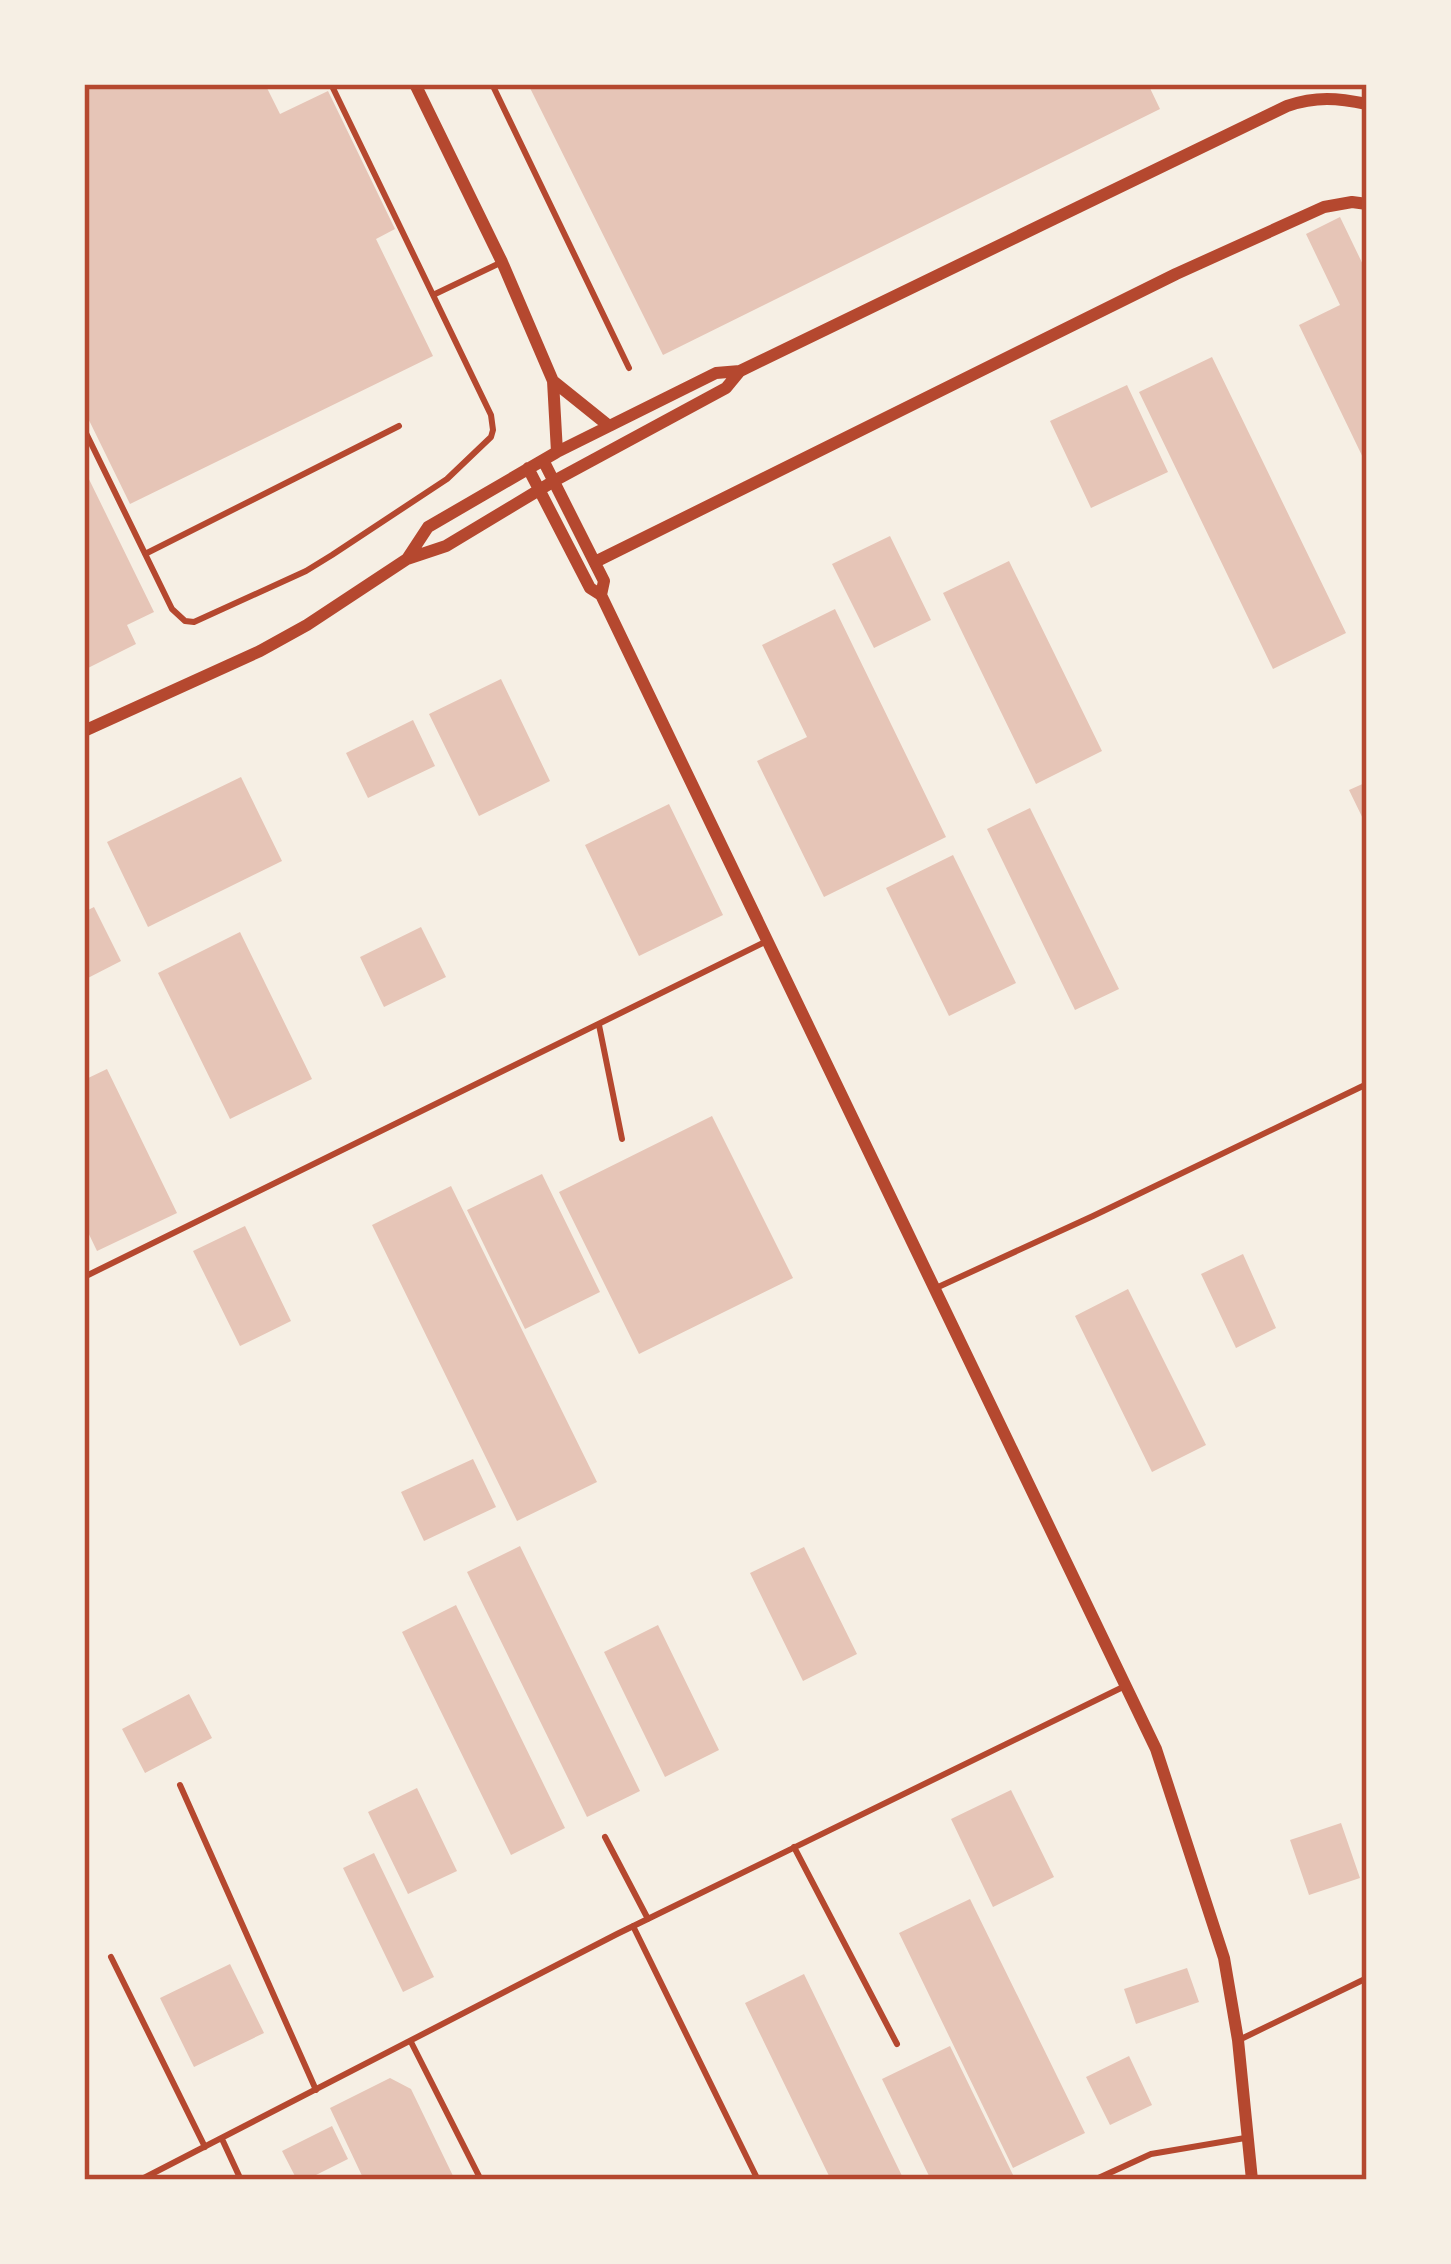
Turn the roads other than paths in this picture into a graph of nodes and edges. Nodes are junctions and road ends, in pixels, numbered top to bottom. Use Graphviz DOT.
graph roads {
  1 [pos="331,84"];
  2 [pos="416,84"];
  3 [pos="492,84"];
  4 [pos="1367,104"];
  5 [pos="1367,204"];
  6 [pos="502,262"];
  7 [pos="433,296"];
  8 [pos="629,368"];
  9 [pos="740,371"];
  10 [pos="553,381"];
  11 [pos="610,426"];
  12 [pos="399,427"];
  13 [pos="84,429"];
  14 [pos="556,452"];
  15 [pos="543,460"];
  16 [pos="528,468"];
  17 [pos="554,481"];
  18 [pos="539,490"];
  19 [pos="145,554"];
  20 [pos="407,559"];
  21 [pos="595,562"];
  22 [pos="601,595"];
  23 [pos="84,731"];
  24 [pos="767,941"];
  25 [pos="599,1024"];
  26 [pos="1367,1084"];
  27 [pos="622,1139"];
  28 [pos="84,1277"];
  29 [pos="935,1288"];
  30 [pos="1126,1686"];
  31 [pos="180,1785"];
  32 [pos="605,1837"];
  33 [pos="794,1847"];
  34 [pos="648,1919"];
  35 [pos="633,1926"];
  36 [pos="111,1957"];
  37 [pos="1367,1978"];
  38 [pos="1238,2041"];
  39 [pos="411,2042"];
  40 [pos="897,2044"];
  41 [pos="316,2090"];
  42 [pos="1247,2138"];
  43 [pos="222,2139"];
  44 [pos="205,2147"];
  45 [pos="756,2176"];
  46 [pos="140,2180"];
  47 [pos="241,2180"];
  48 [pos="481,2180"];
  49 [pos="1094,2180"];
  50 [pos="1252,2180"];
  1 -- 7 [label="lane"];
  2 -- 6 [label="street"];
  3 -- 8 [label="lane"];
  4 -- 9 [label="street"];
  5 -- 21 [label="street"];
  6 -- 7 [label="lane"];
  6 -- 10 [label="street"];
  7 -- 19 [label="lane"];
  9 -- 11 [label="street"];
  9 -- 17 [label="street"];
  10 -- 11 [label="street"];
  10 -- 14 [label="street"];
  11 -- 14 [label="street"];
  12 -- 19 [label="lane"];
  13 -- 19 [label="lane"];
  14 -- 15 [label="street"];
  15 -- 16 [label="street"];
  15 -- 17 [label="street"];
  16 -- 18 [label="street"];
  16 -- 20 [label="street"];
  17 -- 18 [label="street"];
  17 -- 21 [label="street"];
  18 -- 20 [label="street"];
  18 -- 22 [label="street"];
  20 -- 23 [label="street"];
  21 -- 22 [label="street"];
  22 -- 24 [label="street"];
  24 -- 25 [label="lane"];
  24 -- 29 [label="street"];
  25 -- 27 [label="lane"];
  25 -- 28 [label="lane"];
  26 -- 29 [label="lane"];
  29 -- 30 [label="street"];
  30 -- 33 [label="lane"];
  30 -- 38 [label="street"];
  31 -- 41 [label="lane"];
  32 -- 34 [label="lane"];
  33 -- 34 [label="lane"];
  33 -- 40 [label="lane"];
  34 -- 35 [label="lane"];
  35 -- 39 [label="lane"];
  35 -- 45 [label="lane"];
  36 -- 44 [label="lane"];
  37 -- 38 [label="lane"];
  38 -- 42 [label="street"];
  39 -- 41 [label="lane"];
  39 -- 48 [label="lane"];
  41 -- 43 [label="lane"];
  42 -- 49 [label="lane"];
  42 -- 50 [label="street"];
  43 -- 44 [label="lane"];
  43 -- 47 [label="lane"];
  44 -- 46 [label="lane"];
}
